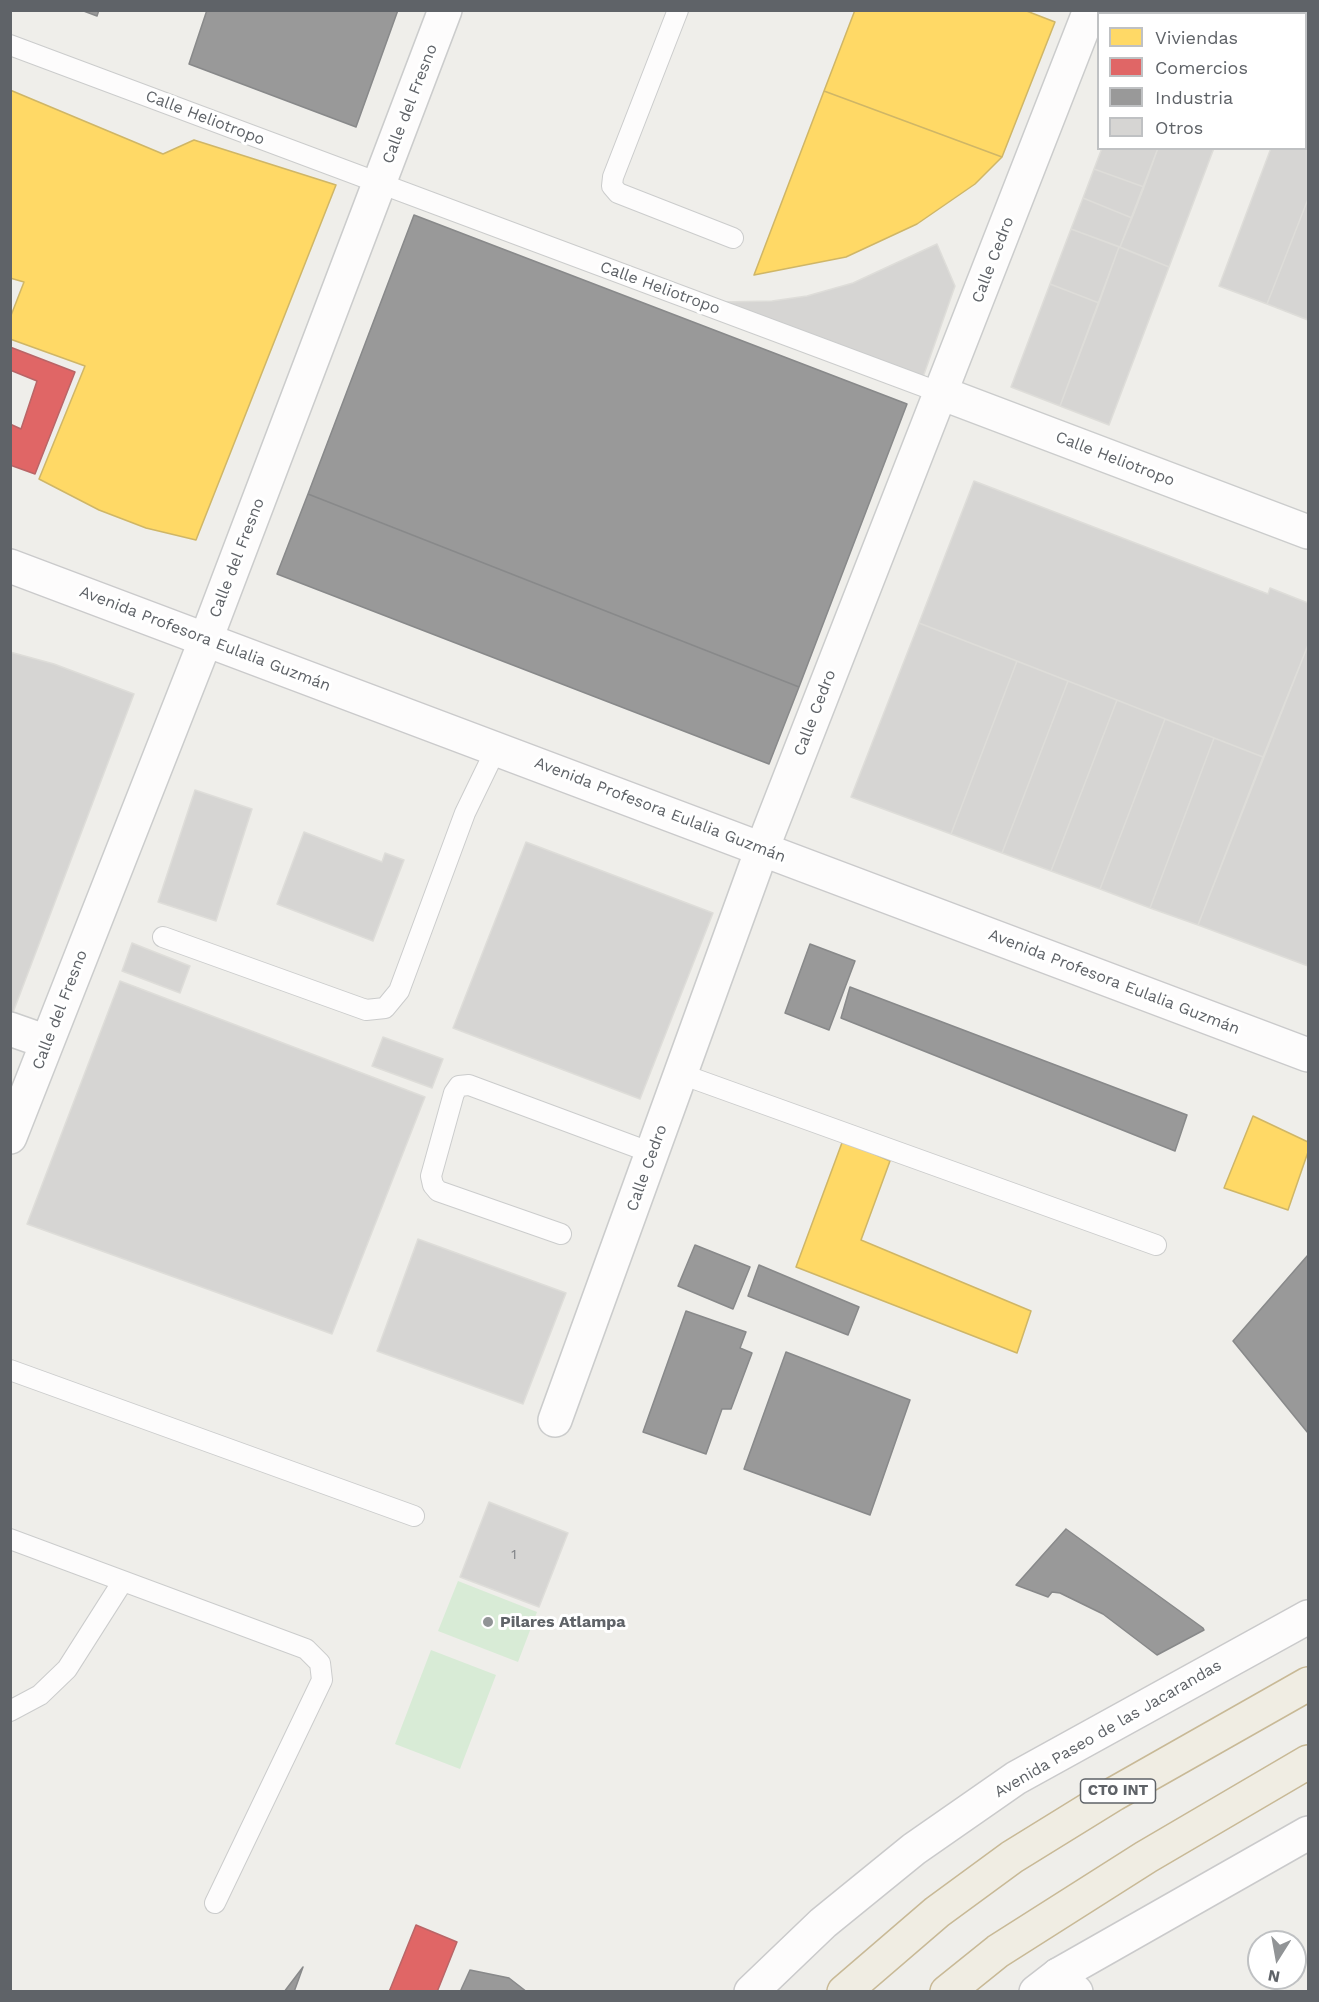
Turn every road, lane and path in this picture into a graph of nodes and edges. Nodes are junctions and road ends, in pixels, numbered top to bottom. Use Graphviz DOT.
graph roads {
  1 [pos="445,10"];
  2 [pos="678,10"];
  3 [pos="1090,10"];
  4 [pos="10,45"];
  5 [pos="380,183"];
  6 [pos="733,238"];
  7 [pos="940,393"];
  8 [pos="1308,532"];
  9 [pos="10,566"];
  10 [pos="206,639"];
  11 [pos="496,749"];
  12 [pos="762,849"];
  13 [pos="163,937"];
  14 [pos="10,1029"];
  15 [pos="46,1042"];
  16 [pos="1308,1055"];
  17 [pos="681,1074"];
  18 [pos="10,1137"];
  19 [pos="652,1154"];
  20 [pos="561,1234"];
  21 [pos="1156,1245"];
  22 [pos="10,1370"];
  23 [pos="555,1420"];
  24 [pos="414,1516"];
  25 [pos="10,1539"];
  26 [pos="123,1581"];
  27 [pos="1308,1617"];
  28 [pos="1308,1684"];
  29 [pos="10,1711"];
  30 [pos="1308,1762"];
  31 [pos="1308,1833"];
  32 [pos="214,1903"];
  33 [pos="1057,1986"];
  34 [pos="751,1992"];
  35 [pos="844,1992"];
  36 [pos="947,1992"];
  1 -- 5 [label="street, Calle del Fresno"];
  2 -- 6 [label="lane"];
  3 -- 7 [label="street, Calle Cedro"];
  4 -- 5 [label="lane, Calle Heliotropo"];
  5 -- 7 [label="lane, Calle Heliotropo"];
  5 -- 10 [label="street, Calle del Fresno"];
  7 -- 8 [label="street, Calle Heliotropo"];
  7 -- 12 [label="street, Calle Cedro"];
  9 -- 10 [label="street, Avenida Profesora Eulalia Guzmán"];
  10 -- 11 [label="street, Avenida Profesora Eulalia Guzmán"];
  10 -- 15 [label="street, Calle del Fresno"];
  11 -- 12 [label="street, Avenida Profesora Eulalia Guzmán"];
  11 -- 13 [label="lane"];
  12 -- 16 [label="street, Avenida Profesora Eulalia Guzmán"];
  12 -- 17 [label="street, Calle Cedro"];
  14 -- 15 [label="street"];
  15 -- 18 [label="street, Calle del Fresno"];
  17 -- 19 [label="street, Calle Cedro"];
  17 -- 21 [label="lane"];
  19 -- 20 [label="lane"];
  19 -- 23 [label="street, Calle Cedro"];
  22 -- 24 [label="lane"];
  25 -- 26 [label="lane"];
  26 -- 29 [label="lane"];
  26 -- 32 [label="lane"];
  27 -- 34 [label="street, Avenida Paseo de las Jacarandas"];
  28 -- 35 [label="highway, CTO INT"];
  30 -- 36 [label="highway"];
  31 -- 33 [label="street"];
}
